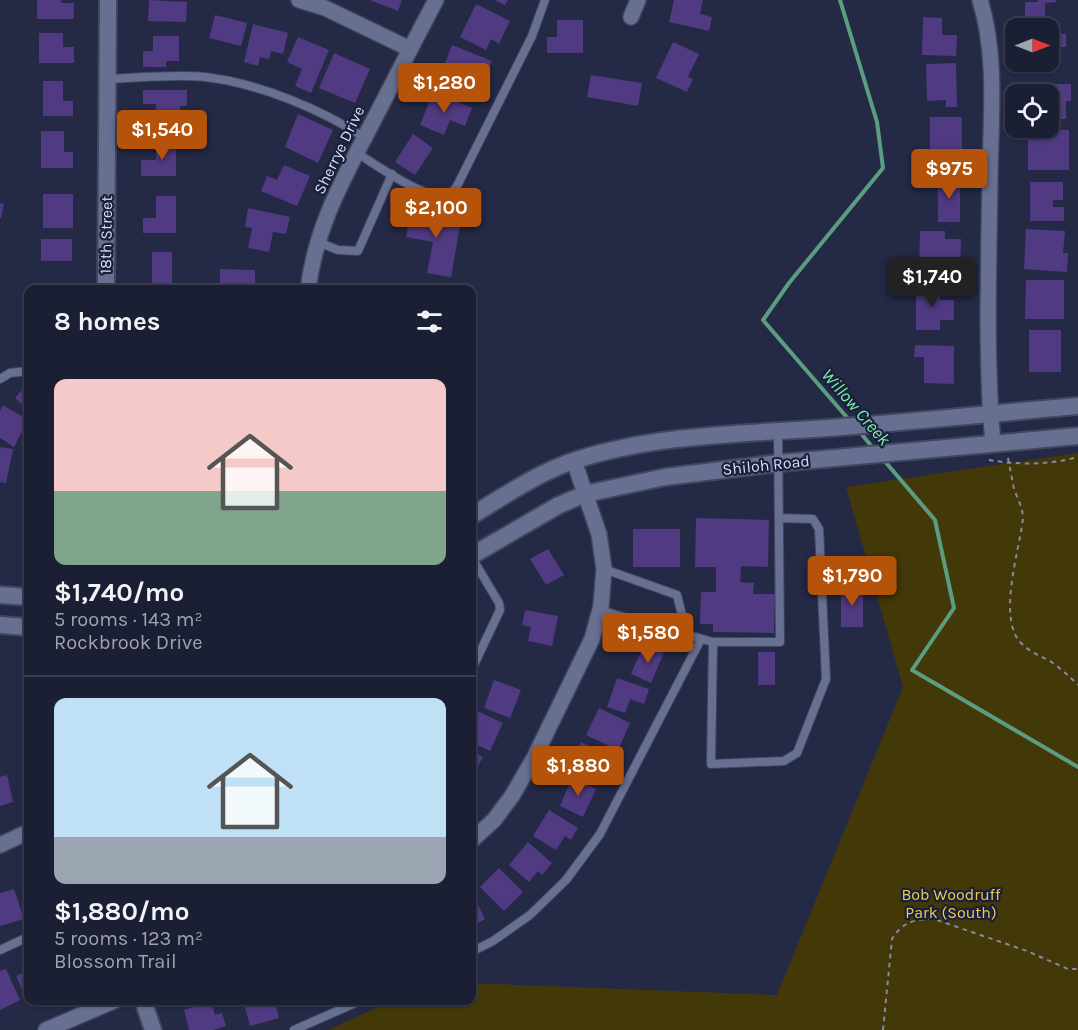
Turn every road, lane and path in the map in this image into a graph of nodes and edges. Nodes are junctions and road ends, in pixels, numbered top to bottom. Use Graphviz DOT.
graph roads {
  1 [pos="108,0"];
  2 [pos="299,0"];
  3 [pos="436,0"];
  4 [pos="545,0"];
  5 [pos="638,0"];
  6 [pos="980,0"];
  7 [pos="631,17"];
  8 [pos="410,49"];
  9 [pos="107,79"];
  10 [pos="365,138"];
  11 [pos="357,153"];
  12 [pos="392,174"];
  13 [pos="318,242"];
  14 [pos="106,285"];
  15 [pos="309,285"];
  16 [pos="24,371"];
  17 [pos="0,379"];
  18 [pos="1078,406"];
  19 [pos="990,414"];
  20 [pos="778,431"];
  21 [pos="1078,436"];
  22 [pos="998,444"];
  23 [pos="1078,457"];
  24 [pos="574,461"];
  25 [pos="779,464"];
  26 [pos="1009,464"];
  27 [pos="585,494"];
  28 [pos="476,513"];
  29 [pos="779,518"];
  30 [pos="476,553"];
  31 [pos="476,564"];
  32 [pos="604,569"];
  33 [pos="0,595"];
  34 [pos="24,597"];
  35 [pos="599,610"];
  36 [pos="0,625"];
  37 [pos="24,627"];
  38 [pos="687,635"];
  39 [pos="701,639"];
  40 [pos="713,642"];
  41 [pos="476,660"];
  42 [pos="1078,685"];
  43 [pos="24,834"];
  44 [pos="476,836"];
  45 [pos="0,844"];
  46 [pos="24,940"];
  47 [pos="476,949"];
  48 [pos="0,950"];
  49 [pos="1078,969"];
  50 [pos="105,1005"];
  51 [pos="145,1005"];
  52 [pos="351,1005"];
  53 [pos="51,1029"];
  54 [pos="153,1030"];
  55 [pos="294,1030"];
  56 [pos="883,1030"];
  1 -- 9 [label="main road, 18th Street"];
  2 -- 8 [label="street"];
  3 -- 8 [label="street, Sherrye Drive"];
  4 -- 12 [label="lane"];
  5 -- 7 [label="street"];
  6 -- 19 [label="street"];
  8 -- 10 [label="street, Sherrye Drive"];
  9 -- 10 [label="lane"];
  9 -- 14 [label="main road, 18th Street"];
  10 -- 11 [label="street, Sherrye Drive"];
  11 -- 12 [label="lane"];
  11 -- 13 [label="street, Sherrye Drive"];
  12 -- 13 [label="lane"];
  13 -- 15 [label="street, Sherrye Drive"];
  16 -- 17 [label="lane"];
  18 -- 19 [label="main road, Shiloh Road"];
  19 -- 20 [label="main road, Shiloh Road"];
  19 -- 22 [label="street"];
  20 -- 24 [label="main road, Shiloh Road"];
  20 -- 25 [label="lane"];
  21 -- 22 [label="main road, Shiloh Road"];
  22 -- 25 [label="main road, Shiloh Road"];
  22 -- 26 [label="path"];
  23 -- 26 [label="path"];
  24 -- 27 [label="street"];
  24 -- 28 [label="main road, Shiloh Road"];
  25 -- 27 [label="main road, Shiloh Road"];
  25 -- 29 [label="lane"];
  26 -- 42 [label="path"];
  27 -- 30 [label="main road, Shiloh Road"];
  27 -- 32 [label="street"];
  29 -- 40 [label="lane"];
  29 -- 40 [label="lane"];
  31 -- 41 [label="lane"];
  32 -- 35 [label="street"];
  32 -- 38 [label="lane"];
  33 -- 34 [label="main road"];
  35 -- 38 [label="lane"];
  35 -- 44 [label="street"];
  36 -- 37 [label="main road"];
  38 -- 39 [label="lane"];
  39 -- 40 [label="lane"];
  39 -- 47 [label="lane"];
  43 -- 45 [label="street"];
  46 -- 48 [label="lane"];
  49 -- 56 [label="path"];
  50 -- 53 [label="street"];
  51 -- 54 [label="main road"];
  52 -- 55 [label="lane"];
}
